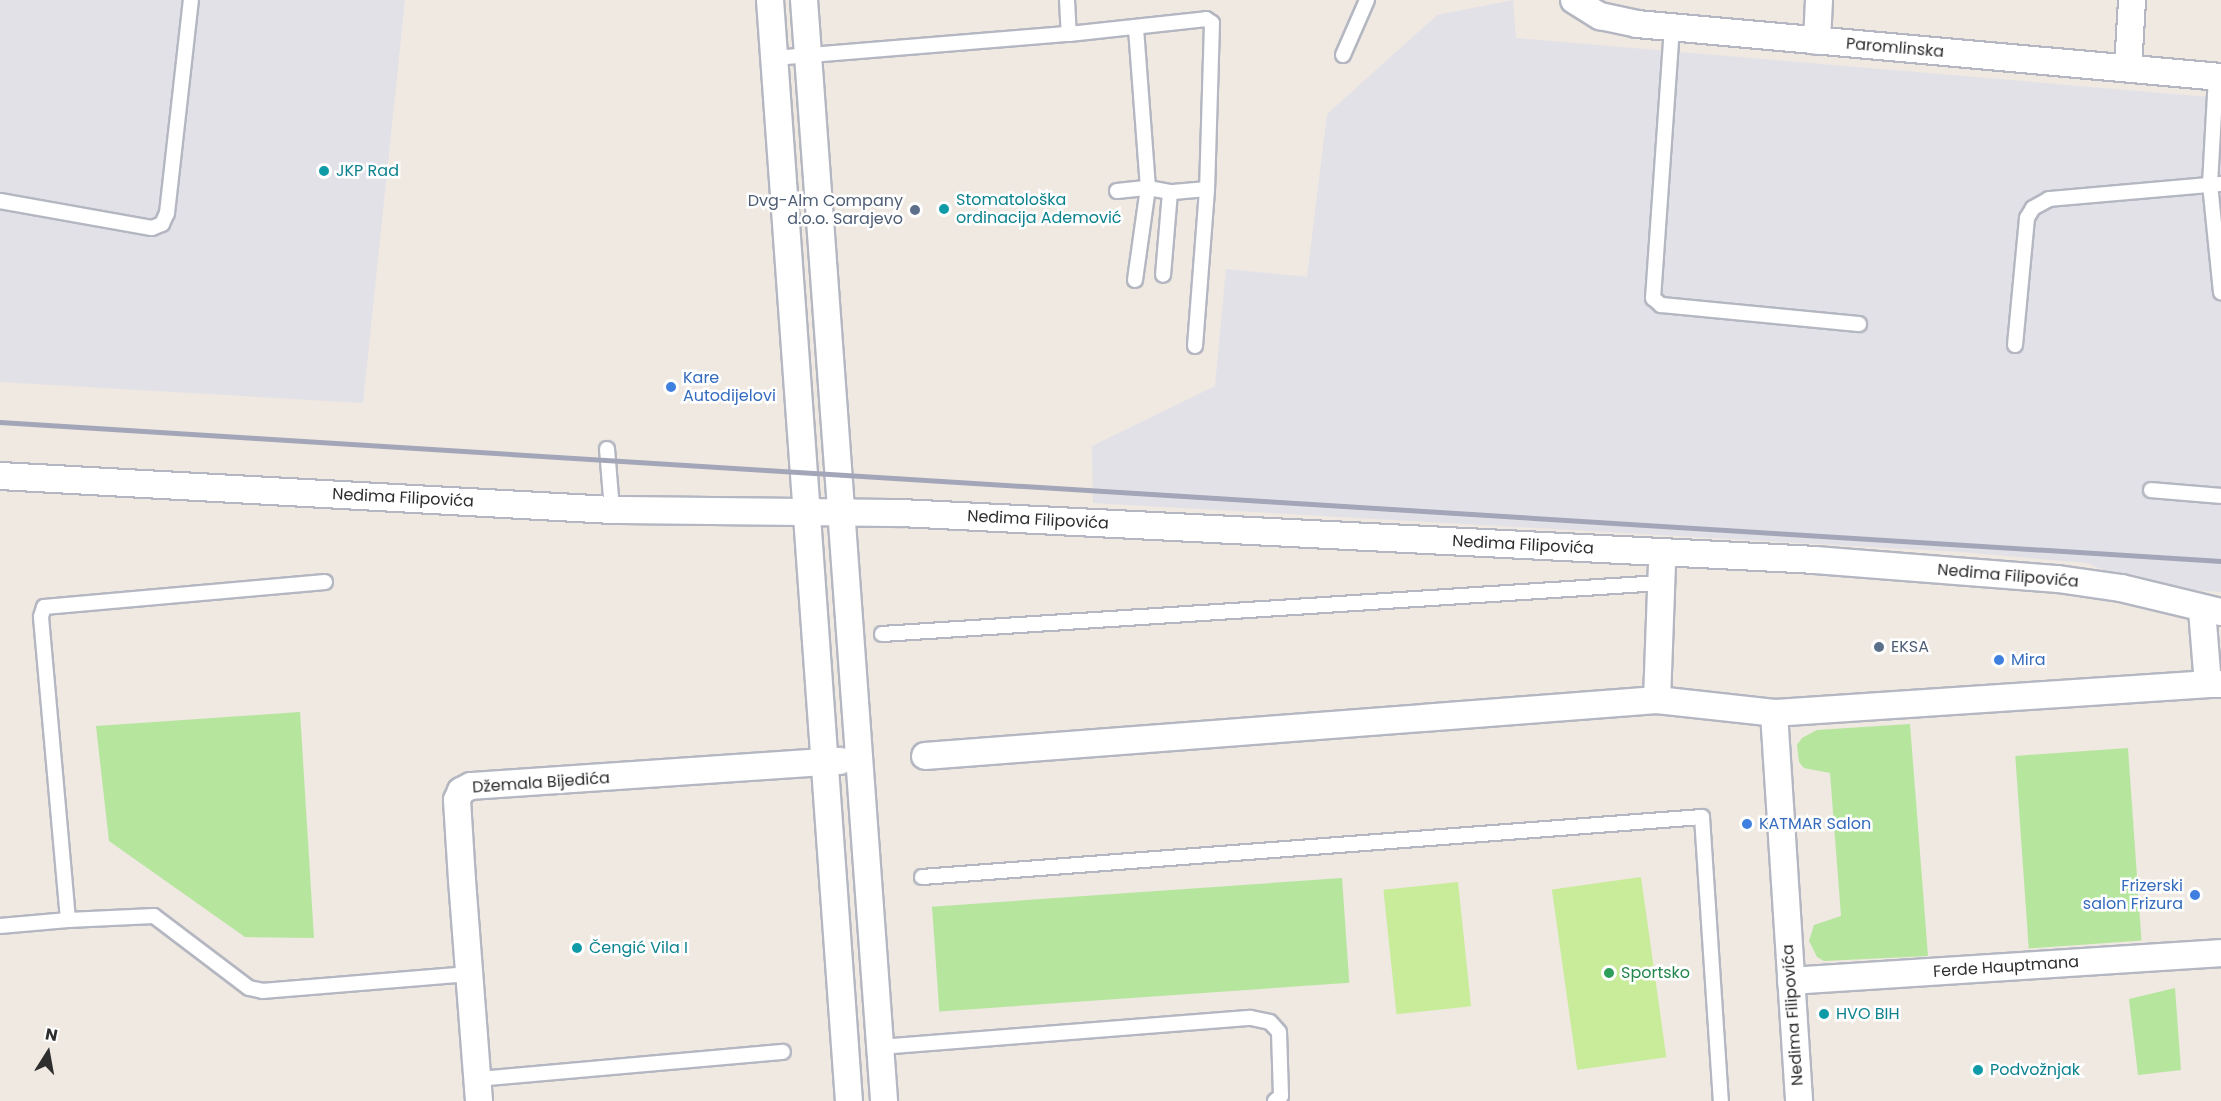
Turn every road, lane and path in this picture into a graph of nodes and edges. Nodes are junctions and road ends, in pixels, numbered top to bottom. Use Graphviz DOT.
graph roads {
  1 [pos="191,0"];
  2 [pos="770,0"];
  3 [pos="804,0"];
  4 [pos="1067,0"];
  5 [pos="1367,0"];
  6 [pos="1574,0"];
  7 [pos="1819,0"];
  8 [pos="2132,0"];
  9 [pos="1136,27"];
  10 [pos="1672,27"];
  11 [pos="1069,34"];
  12 [pos="1816,41"];
  13 [pos="808,55"];
  14 [pos="1343,55"];
  15 [pos="774,58"];
  16 [pos="2128,68"];
  17 [pos="2219,77"];
  18 [pos="2216,184"];
  19 [pos="1148,188"];
  20 [pos="1207,189"];
  21 [pos="1117,191"];
  22 [pos="1170,192"];
  23 [pos="0,201"];
  24 [pos="1163,275"];
  25 [pos="1135,280"];
  26 [pos="2221,292"];
  27 [pos="1859,324"];
  28 [pos="2015,345"];
  29 [pos="1195,346"];
  30 [pos="607,449"];
  31 [pos="0,476"];
  32 [pos="2151,490"];
  33 [pos="2221,496"];
  34 [pos="612,510"];
  35 [pos="807,513"];
  36 [pos="840,513"];
  37 [pos="1661,575"];
  38 [pos="325,582"];
  39 [pos="2211,611"];
  40 [pos="882,634"];
  41 [pos="2215,684"];
  42 [pos="1657,700"];
  43 [pos="1774,713"];
  44 [pos="925,756"];
  45 [pos="860,760"];
  46 [pos="824,762"];
  47 [pos="921,877"];
  48 [pos="68,920"];
  49 [pos="0,926"];
  50 [pos="2221,953"];
  51 [pos="468,974"];
  52 [pos="1791,981"];
  53 [pos="880,1047"];
  54 [pos="783,1052"];
  55 [pos="479,1090"];
  56 [pos="849,1101"];
  57 [pos="884,1101"];
  58 [pos="1275,1101"];
  59 [pos="1721,1101"];
  60 [pos="1798,1101"];
  1 -- 23 [label="lane"];
  2 -- 15 [label="street"];
  3 -- 13 [label="street"];
  4 -- 11 [label="lane"];
  5 -- 14 [label="lane"];
  6 -- 10 [label="street, Paromlinska"];
  7 -- 12 [label="street"];
  8 -- 16 [label="street"];
  9 -- 11 [label="lane"];
  9 -- 19 [label="lane"];
  9 -- 20 [label="lane"];
  10 -- 12 [label="street, Paromlinska"];
  10 -- 27 [label="lane"];
  11 -- 13 [label="lane"];
  12 -- 16 [label="street, Paromlinska"];
  13 -- 15 [label="lane"];
  13 -- 36 [label="street"];
  15 -- 35 [label="street"];
  16 -- 17 [label="street, Paromlinska"];
  17 -- 18 [label="lane"];
  18 -- 26 [label="lane"];
  18 -- 28 [label="lane"];
  19 -- 21 [label="lane"];
  19 -- 22 [label="lane"];
  19 -- 25 [label="lane"];
  20 -- 22 [label="lane"];
  20 -- 29 [label="lane"];
  22 -- 24 [label="lane"];
  30 -- 34 [label="lane"];
  31 -- 34 [label="street, Nedima Filipovića"];
  32 -- 33 [label="lane"];
  34 -- 35 [label="street, Nedima Filipovića"];
  35 -- 36 [label="street, Nedima Filipovića"];
  35 -- 46 [label="street"];
  36 -- 39 [label="street, Nedima Filipovića"];
  36 -- 45 [label="street"];
  37 -- 40 [label="lane"];
  37 -- 42 [label="street"];
  38 -- 48 [label="lane"];
  39 -- 41 [label="street, Nedima Filipovića"];
  41 -- 43 [label="street, Nedima Filipovića"];
  42 -- 43 [label="street, Nedima Filipovića"];
  42 -- 44 [label="street, Nedima Filipovića"];
  43 -- 52 [label="street, Nedima Filipovića"];
  45 -- 46 [label="street, Džemala Bijedića"];
  45 -- 53 [label="street"];
  46 -- 51 [label="street, Džemala Bijedića"];
  46 -- 56 [label="street"];
  47 -- 59 [label="lane"];
  48 -- 49 [label="lane"];
  48 -- 51 [label="lane"];
  50 -- 52 [label="street, Ferde Hauptmana"];
  51 -- 55 [label="street, Džemala Bijedića"];
  52 -- 60 [label="street, Nedima Filipovića"];
  53 -- 57 [label="street"];
  53 -- 58 [label="lane"];
  54 -- 55 [label="lane"];
}
